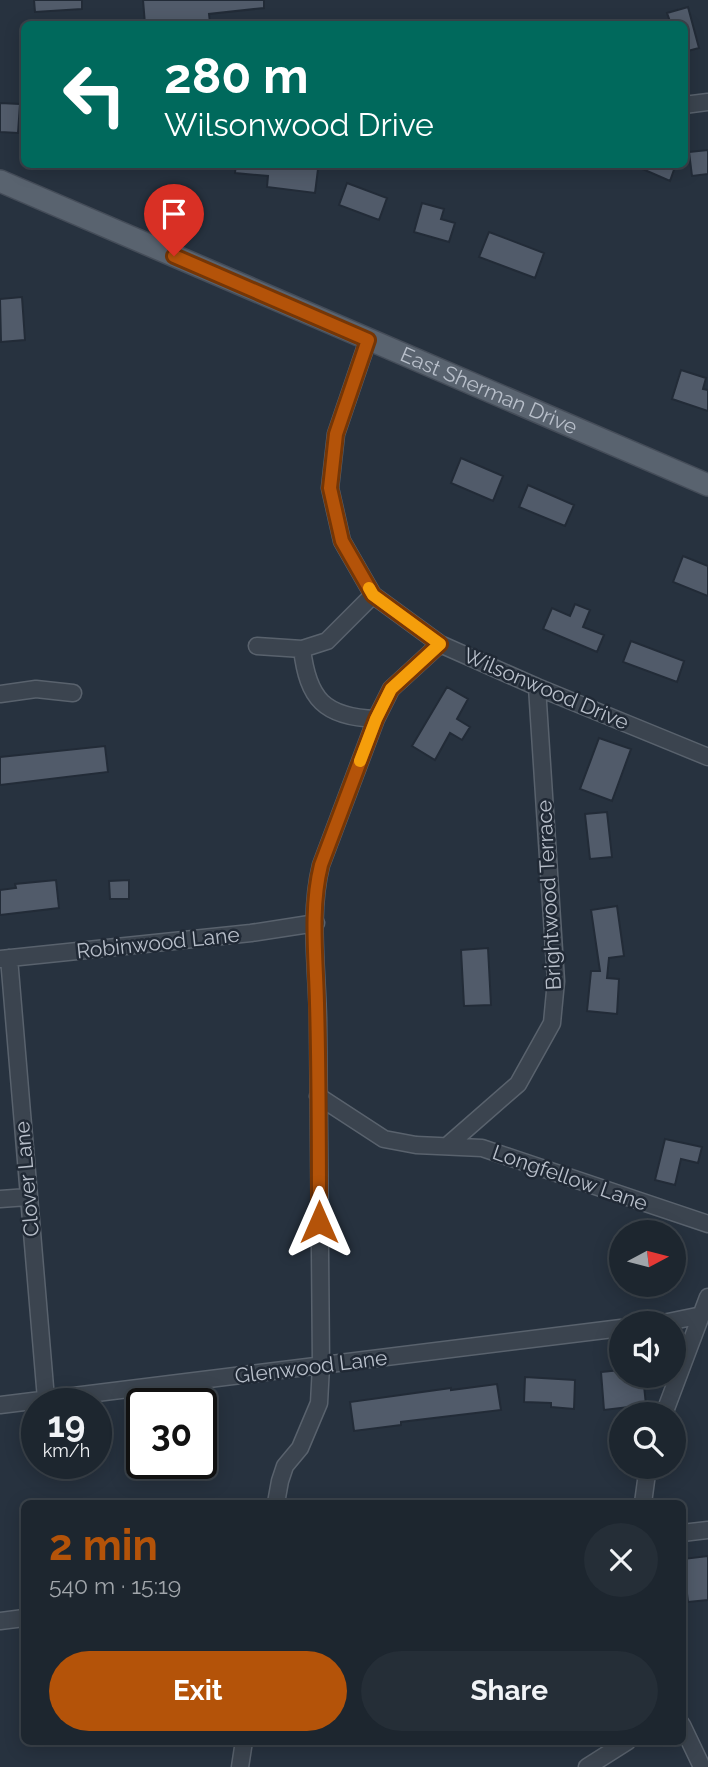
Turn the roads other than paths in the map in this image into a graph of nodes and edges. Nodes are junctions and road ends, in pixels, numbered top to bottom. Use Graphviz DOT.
graph roads {
  1 [pos="708,102"];
  2 [pos="688,104"];
  3 [pos="0,181"];
  4 [pos="368,340"];
  5 [pos="708,485"];
  6 [pos="373,595"];
  7 [pos="440,644"];
  8 [pos="257,646"];
  9 [pos="302,649"];
  10 [pos="537,687"];
  11 [pos="74,693"];
  12 [pos="0,694"];
  13 [pos="376,719"];
  14 [pos="708,757"];
  15 [pos="316,923"];
  16 [pos="4,959"];
  17 [pos="318,1096"];
  18 [pos="447,1146"];
  19 [pos="28,1197"];
  20 [pos="0,1199"];
  21 [pos="708,1224"];
  22 [pos="708,1297"];
  23 [pos="702,1315"];
  24 [pos="686,1318"];
  25 [pos="609,1330"];
  26 [pos="321,1366"];
  27 [pos="45,1388"];
  28 [pos="112,1391"];
  29 [pos="21,1402"];
  30 [pos="669,1402"];
  31 [pos="0,1405"];
  32 [pos="646,1479"];
  33 [pos="277,1500"];
  34 [pos="643,1500"];
  35 [pos="708,1531"];
  36 [pos="686,1533"];
  37 [pos="21,1618"];
  38 [pos="0,1621"];
  39 [pos="686,1734"];
  40 [pos="243,1745"];
  41 [pos="622,1745"];
  42 [pos="240,1767"];
  43 [pos="587,1767"];
  44 [pos="702,1767"];
  1 -- 2 [label="street"];
  3 -- 4 [label="main road, East Sherman Drive"];
  4 -- 5 [label="main road, East Sherman Drive"];
  4 -- 6 [label="street, Wilsonwood Drive"];
  6 -- 7 [label="street, Wilsonwood Drive"];
  6 -- 9 [label="street"];
  7 -- 10 [label="street, Wilsonwood Drive"];
  7 -- 13 [label="street"];
  8 -- 9 [label="street"];
  9 -- 13 [label="street"];
  10 -- 14 [label="street, Wilsonwood Drive"];
  10 -- 18 [label="street, Brightwood Terrace"];
  11 -- 12 [label="street"];
  13 -- 15 [label="street"];
  15 -- 16 [label="street, Robinwood Lane"];
  15 -- 17 [label="street"];
  16 -- 19 [label="street, Clover Lane"];
  17 -- 18 [label="street, Longfellow Lane"];
  17 -- 26 [label="street"];
  18 -- 21 [label="street, Longfellow Lane"];
  19 -- 20 [label="street"];
  19 -- 27 [label="street, Clover Lane"];
  22 -- 23 [label="street"];
  23 -- 24 [label="street"];
  23 -- 30 [label="street"];
  25 -- 26 [label="street, Glenwood Lane"];
  26 -- 28 [label="street, Glenwood Lane"];
  26 -- 33 [label="street"];
  29 -- 31 [label="street, Glenwood Lane"];
  32 -- 34 [label="street"];
  35 -- 36 [label="street"];
  37 -- 38 [label="street"];
  39 -- 44 [label="street"];
  40 -- 42 [label="street"];
  41 -- 43 [label="street"];
}
